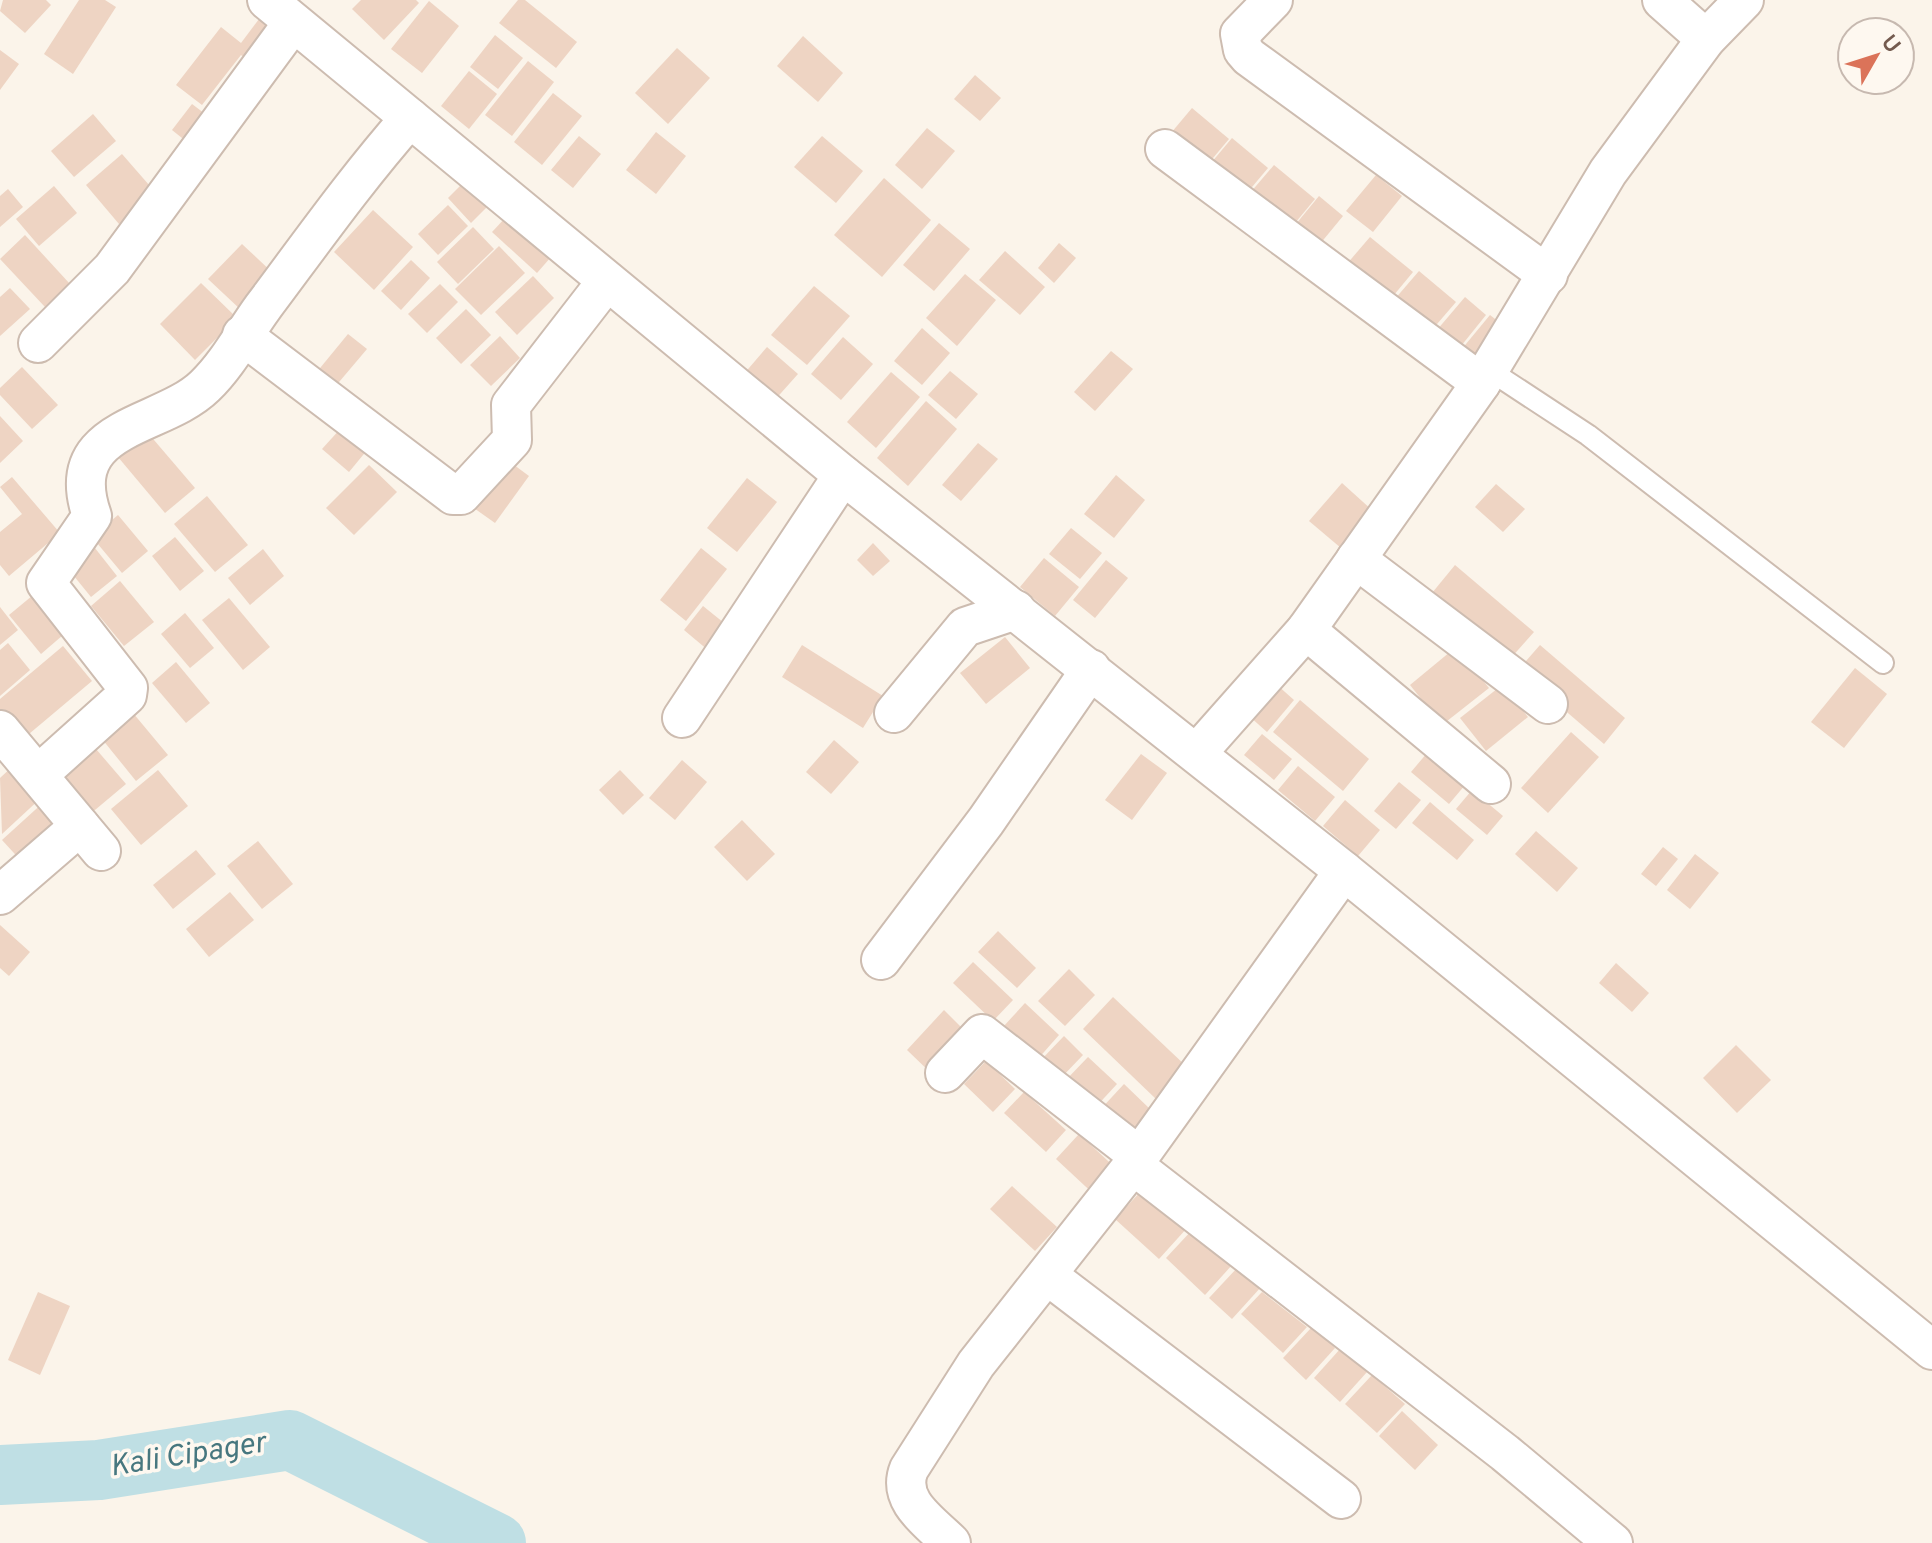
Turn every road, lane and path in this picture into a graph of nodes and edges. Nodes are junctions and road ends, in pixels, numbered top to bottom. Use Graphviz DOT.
graph roads {
  1 [pos="1273,0"];
  2 [pos="1662,0"];
  3 [pos="1744,0"];
  4 [pos="280,12"];
  5 [pos="1706,39"];
  6 [pos="410,118"];
  7 [pos="1165,149"];
  8 [pos="1548,275"];
  9 [pos="607,281"];
  10 [pos="242,335"];
  11 [pos="38,343"];
  12 [pos="1485,376"];
  13 [pos="843,475"];
  14 [pos="1356,559"];
  15 [pos="1016,610"];
  16 [pos="1306,630"];
  17 [pos="1883,663"];
  18 [pos="1091,669"];
  19 [pos="1548,704"];
  20 [pos="894,713"];
  21 [pos="682,718"];
  22 [pos="0,730"];
  23 [pos="1197,753"];
  24 [pos="39,774"];
  25 [pos="1491,784"];
  26 [pos="1344,871"];
  27 [pos="0,895"];
  28 [pos="881,960"];
  29 [pos="945,1073"];
  30 [pos="1136,1160"];
  31 [pos="1047,1275"];
  32 [pos="1932,1350"];
  33 [pos="1341,1499"];
  34 [pos="951,1543"];
  35 [pos="1613,1543"];
  1 -- 8 [label="street"];
  2 -- 5 [label="street"];
  3 -- 5 [label="street"];
  4 -- 6 [label="street"];
  4 -- 11 [label="street"];
  5 -- 8 [label="street"];
  6 -- 9 [label="street"];
  6 -- 10 [label="street"];
  7 -- 12 [label="street"];
  8 -- 12 [label="street"];
  9 -- 10 [label="street"];
  9 -- 13 [label="street"];
  10 -- 24 [label="street"];
  12 -- 14 [label="street"];
  12 -- 17 [label="lane"];
  13 -- 15 [label="street"];
  13 -- 21 [label="street"];
  14 -- 16 [label="street"];
  14 -- 19 [label="street"];
  15 -- 18 [label="street"];
  15 -- 20 [label="street"];
  16 -- 23 [label="street"];
  16 -- 25 [label="street"];
  18 -- 23 [label="street"];
  18 -- 28 [label="street"];
  22 -- 24 [label="street"];
  23 -- 26 [label="street"];
  24 -- 27 [label="street"];
  26 -- 30 [label="street"];
  26 -- 32 [label="street"];
  29 -- 30 [label="street"];
  30 -- 31 [label="street"];
  30 -- 35 [label="street"];
  31 -- 33 [label="street"];
  31 -- 34 [label="street"];
}
